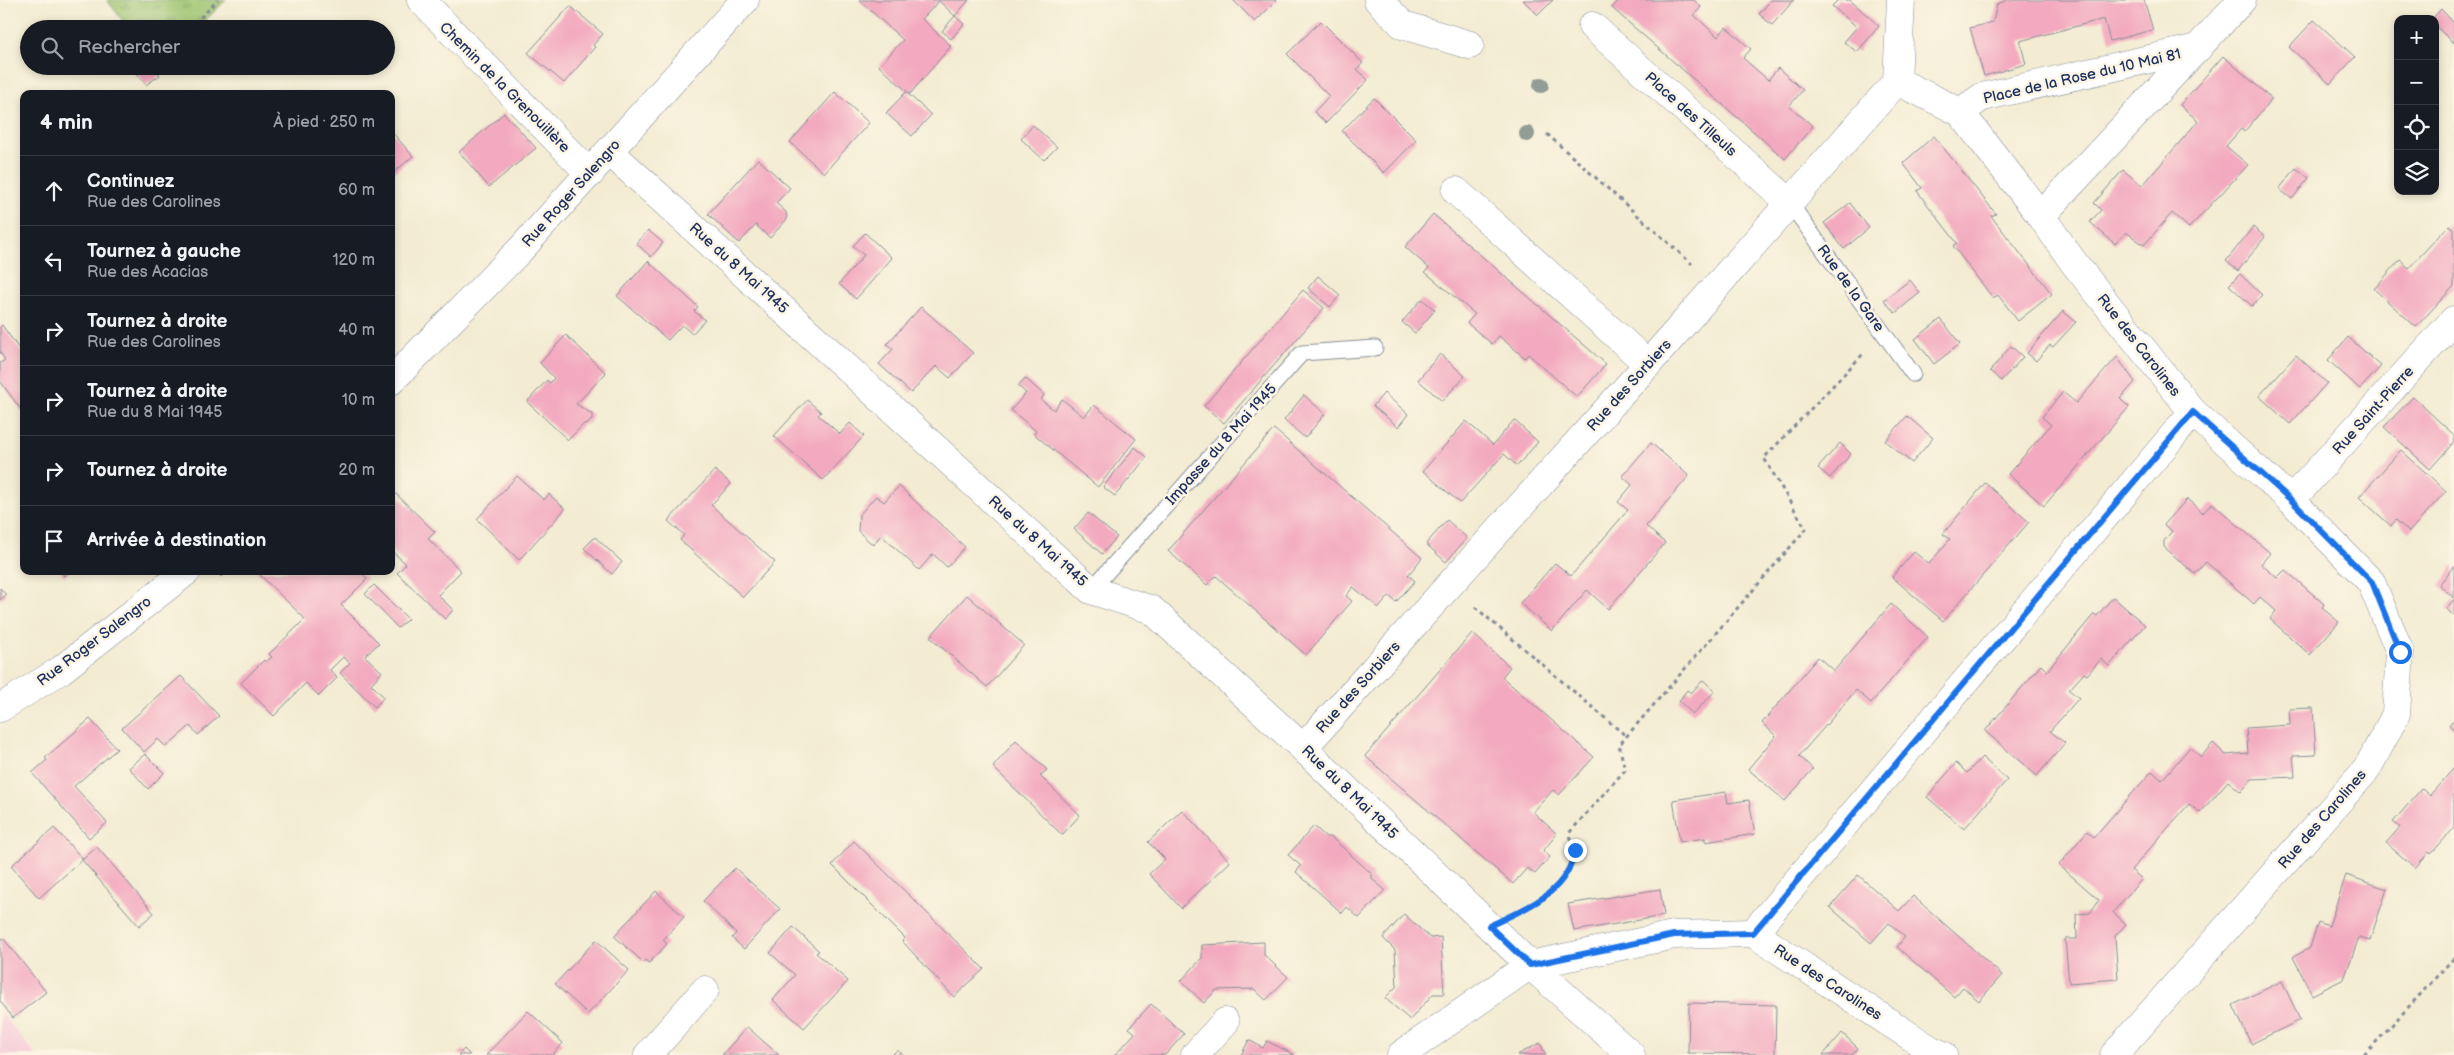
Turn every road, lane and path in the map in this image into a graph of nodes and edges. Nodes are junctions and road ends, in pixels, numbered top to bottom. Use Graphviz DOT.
graph roads {
  1 [pos="218,0"];
  2 [pos="421,0"];
  3 [pos="745,0"];
  4 [pos="1378,0"];
  5 [pos="1901,0"];
  6 [pos="2242,0"];
  7 [pos="198,20"];
  8 [pos="1592,26"];
  9 [pos="1470,45"];
  10 [pos="2198,48"];
  11 [pos="1897,81"];
  12 [pos="1960,112"];
  13 [pos="1547,134"];
  14 [pos="609,151"];
  15 [pos="590,174"];
  16 [pos="1456,191"];
  17 [pos="1789,202"];
  18 [pos="2041,216"];
  19 [pos="1716,286"];
  20 [pos="2454,320"];
  21 [pos="1883,333"];
  22 [pos="1375,348"];
  23 [pos="1648,364"];
  24 [pos="1913,374"];
  25 [pos="395,376"];
  26 [pos="2193,412"];
  27 [pos="2291,500"];
  28 [pos="181,575"];
  29 [pos="1450,585"];
  30 [pos="1092,590"];
  31 [pos="0,708"];
  32 [pos="1626,736"];
  33 [pos="1303,748"];
  34 [pos="1489,926"];
  35 [pos="1753,933"];
  36 [pos="2454,958"];
  37 [pos="1530,965"];
  38 [pos="706,990"];
  39 [pos="1225,1022"];
  40 [pos="648,1055"];
  41 [pos="1195,1055"];
  42 [pos="1401,1055"];
  43 [pos="1631,1055"];
  44 [pos="1943,1055"];
  45 [pos="2114,1055"];
  46 [pos="2364,1055"];
  1 -- 7 [label="path"];
  2 -- 15 [label="street, Chemin de la Grenouillère"];
  3 -- 14 [label="street, Rue Roger Salengro"];
  4 -- 9 [label="street"];
  5 -- 11 [label="street"];
  6 -- 10 [label="street"];
  8 -- 17 [label="street, Place des Tilleuls"];
  10 -- 12 [label="street, Place de la Rose du 10 Mai 81"];
  10 -- 18 [label="street, Place de la Rose du 10 Mai 81"];
  11 -- 12 [label="street"];
  11 -- 17 [label="street, Rue des Sorbiers"];
  12 -- 18 [label="street"];
  13 -- 19 [label="path"];
  14 -- 15 [label="street, Rue Roger Salengro"];
  14 -- 30 [label="street, Rue du 8 Mai 1945"];
  15 -- 25 [label="street, Rue Roger Salengro"];
  16 -- 23 [label="street"];
  17 -- 19 [label="street, Rue des Sorbiers"];
  17 -- 21 [label="lane, Rue de la Gare"];
  18 -- 26 [label="street, Rue des Carolines"];
  19 -- 23 [label="street, Rue des Sorbiers"];
  20 -- 27 [label="street, Rue Saint-Pierre"];
  21 -- 24 [label="lane, Rue de la Gare"];
  21 -- 32 [label="path"];
  22 -- 30 [label="lane, Impasse du 8 Mai 1945"];
  23 -- 29 [label="street, Rue des Sorbiers"];
  26 -- 27 [label="street, Rue des Carolines"];
  26 -- 35 [label="street"];
  27 -- 45 [label="street, Rue des Carolines"];
  28 -- 31 [label="street, Rue Roger Salengro"];
  29 -- 32 [label="path"];
  29 -- 33 [label="street, Rue des Sorbiers"];
  30 -- 33 [label="street, Rue du 8 Mai 1945"];
  32 -- 34 [label="path"];
  33 -- 34 [label="street, Rue du 8 Mai 1945"];
  34 -- 37 [label="street, Rue du 8 Mai 1945"];
  35 -- 37 [label="street"];
  35 -- 44 [label="street, Rue des Carolines"];
  36 -- 46 [label="path"];
  37 -- 42 [label="street"];
  37 -- 43 [label="street, Rue du 8 Mai 1945"];
  38 -- 40 [label="street"];
  39 -- 41 [label="street"];
}
